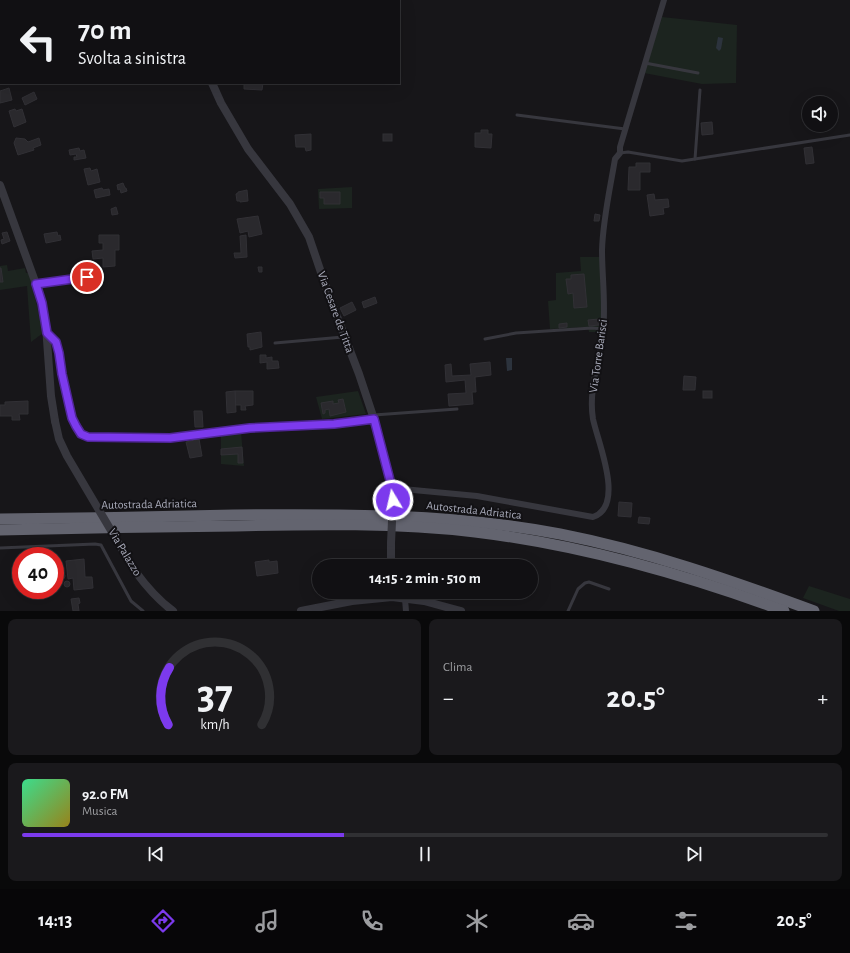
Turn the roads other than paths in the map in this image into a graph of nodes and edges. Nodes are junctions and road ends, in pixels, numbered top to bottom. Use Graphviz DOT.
graph roads {
  1 [pos="664,0"];
  2 [pos="645,63"];
  3 [pos="698,73"];
  4 [pos="212,84"];
  5 [pos="700,90"];
  6 [pos="517,115"];
  7 [pos="626,129"];
  8 [pos="850,135"];
  9 [pos="620,153"];
  10 [pos="695,159"];
  11 [pos="0,185"];
  12 [pos="87,277"];
  13 [pos="36,284"];
  14 [pos="603,329"];
  15 [pos="47,333"];
  16 [pos="344,337"];
  17 [pos="485,339"];
  18 [pos="275,343"];
  19 [pos="457,409"];
  20 [pos="373,417"];
  21 [pos="392,488"];
  22 [pos="0,519"];
  23 [pos="0,530"];
  24 [pos="0,548"];
  25 [pos="392,559"];
  26 [pos="609,589"];
  27 [pos="363,599"];
  28 [pos="405,599"];
  29 [pos="143,611"];
  30 [pos="173,611"];
  31 [pos="301,611"];
  32 [pos="406,611"];
  33 [pos="461,611"];
  34 [pos="568,611"];
  35 [pos="784,611"];
  36 [pos="814,611"];
  1 -- 2 [label="street, Via Torre Barisci"];
  2 -- 3 [label="lane"];
  2 -- 7 [label="street, Via Torre Barisci"];
  4 -- 16 [label="street, Via Cesare de Titta"];
  5 -- 10 [label="lane"];
  6 -- 7 [label="lane"];
  7 -- 9 [label="street, Via Torre Barisci"];
  8 -- 10 [label="lane"];
  9 -- 10 [label="lane"];
  9 -- 14 [label="street, Via Torre Barisci"];
  11 -- 13 [label="street, Via Palazzo"];
  12 -- 13 [label="lane"];
  13 -- 15 [label="street, Via Palazzo"];
  14 -- 17 [label="lane"];
  14 -- 21 [label="street, Via Torre Barisci"];
  15 -- 20 [label="street"];
  15 -- 30 [label="street, Via Palazzo, bridge"];
  16 -- 18 [label="lane"];
  16 -- 20 [label="street, Via Cesare de Titta"];
  19 -- 20 [label="lane"];
  20 -- 21 [label="street, Via Cesare de Titta"];
  21 -- 25 [label="street, Via Cesare de Titta, bridge"];
  22 -- 36 [label="highway, Autostrada Adriatica"];
  23 -- 35 [label="highway, Autostrada Adriatica"];
  24 -- 29 [label="lane"];
  26 -- 34 [label="lane"];
  27 -- 31 [label="street"];
  28 -- 32 [label="street"];
  28 -- 33 [label="street"];
}
